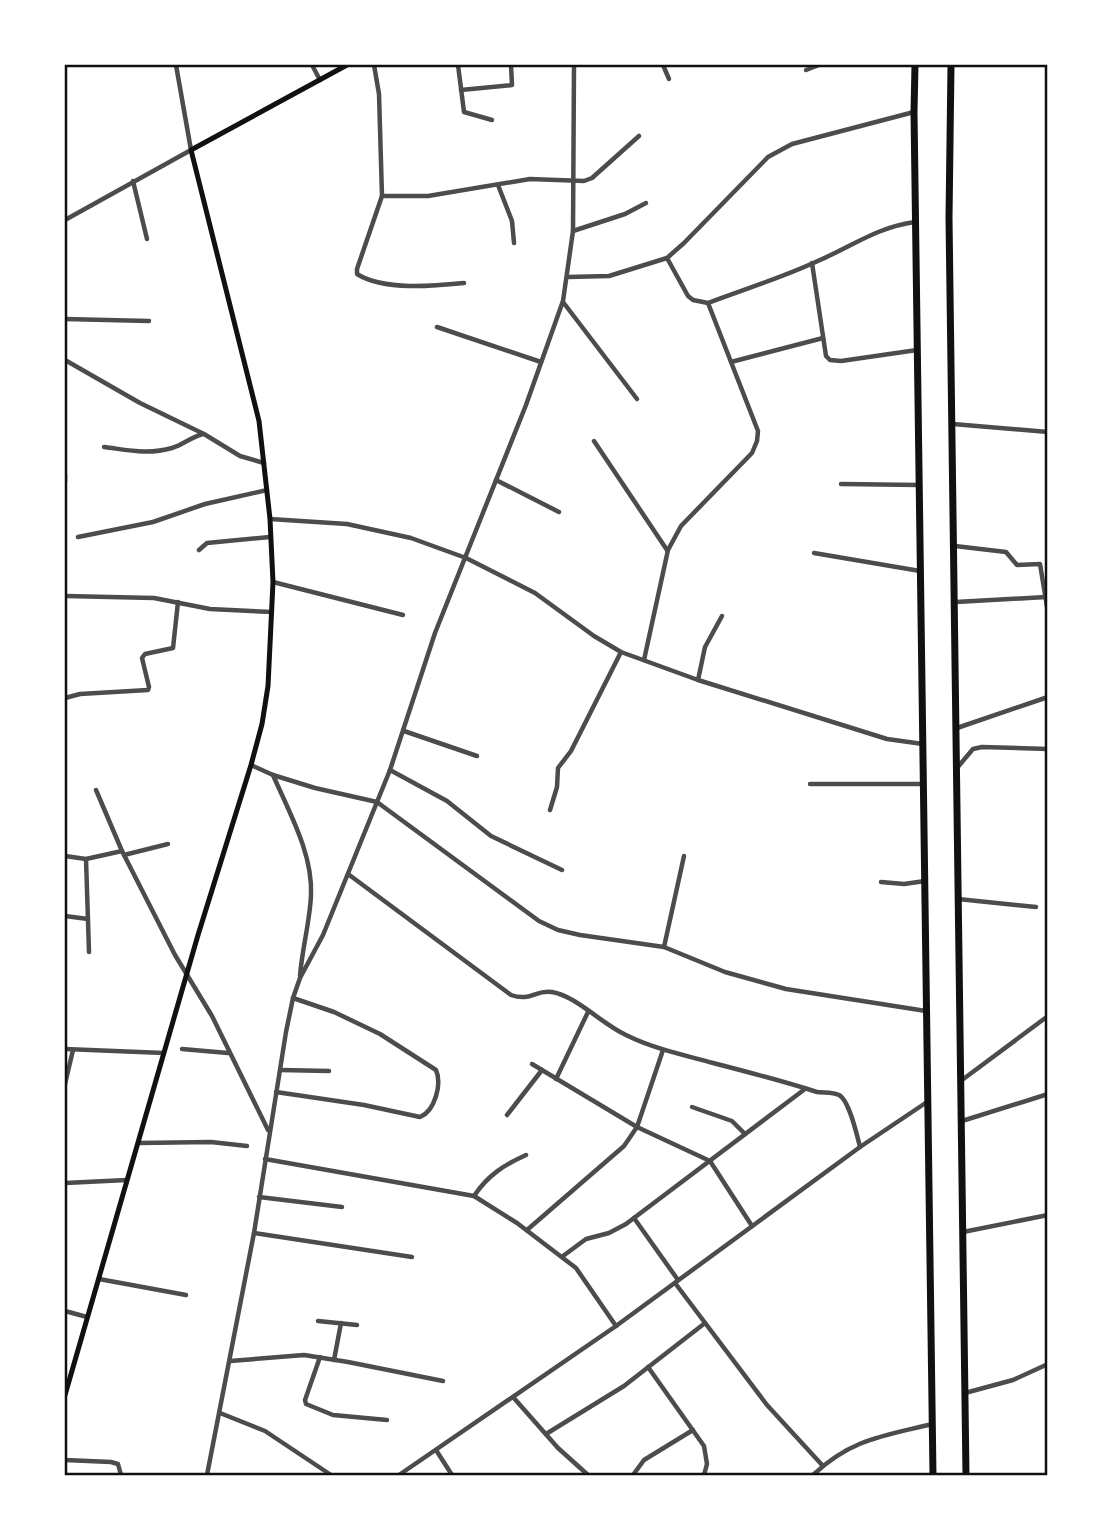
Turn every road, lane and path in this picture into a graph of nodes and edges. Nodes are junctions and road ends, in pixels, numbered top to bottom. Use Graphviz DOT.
graph roads {
  1 [pos="176,65"];
  2 [pos="312,65"];
  3 [pos="347,65"];
  4 [pos="374,65"];
  5 [pos="458,65"];
  6 [pos="511,65"];
  7 [pos="574,65"];
  8 [pos="663,65"];
  9 [pos="819,65"];
  10 [pos="915,65"];
  11 [pos="951,65"];
  12 [pos="806,70"];
  13 [pos="669,79"];
  14 [pos="320,80"];
  15 [pos="461,90"];
  16 [pos="914,113"];
  17 [pos="492,120"];
  18 [pos="639,136"];
  19 [pos="191,150"];
  20 [pos="133,181"];
  21 [pos="573,181"];
  22 [pos="498,185"];
  23 [pos="382,195"];
  24 [pos="646,203"];
  25 [pos="65,220"];
  26 [pos="915,222"];
  27 [pos="573,231"];
  28 [pos="147,239"];
  29 [pos="514,243"];
  30 [pos="667,258"];
  31 [pos="812,263"];
  32 [pos="568,277"];
  33 [pos="464,283"];
  34 [pos="563,302"];
  35 [pos="708,303"];
  36 [pos="65,319"];
  37 [pos="149,321"];
  38 [pos="437,327"];
  39 [pos="823,338"];
  40 [pos="917,350"];
  41 [pos="65,360"];
  42 [pos="541,362"];
  43 [pos="731,362"];
  44 [pos="637,399"];
  45 [pos="953,424"];
  46 [pos="187,426"];
  47 [pos="1048,432"];
  48 [pos="204,434"];
  49 [pos="190,438"];
  50 [pos="594,440"];
  51 [pos="104,447"];
  52 [pos="265,463"];
  53 [pos="65,475"];
  54 [pos="496,480"];
  55 [pos="65,482"];
  56 [pos="841,484"];
  57 [pos="920,485"];
  58 [pos="267,489"];
  59 [pos="559,512"];
  60 [pos="270,519"];
  61 [pos="78,537"];
  62 [pos="270,537"];
  63 [pos="955,546"];
  64 [pos="199,550"];
  65 [pos="668,550"];
  66 [pos="814,553"];
  67 [pos="466,558"];
  68 [pos="921,572"];
  69 [pos="273,582"];
  70 [pos="65,596"];
  71 [pos="1046,597"];
  72 [pos="178,602"];
  73 [pos="956,602"];
  74 [pos="272,612"];
  75 [pos="1048,613"];
  76 [pos="402,615"];
  77 [pos="722,616"];
  78 [pos="621,652"];
  79 [pos="644,660"];
  80 [pos="698,680"];
  81 [pos="1048,697"];
  82 [pos="65,698"];
  83 [pos="957,728"];
  84 [pos="404,731"];
  85 [pos="923,744"];
  86 [pos="1048,749"];
  87 [pos="477,756"];
  88 [pos="251,765"];
  89 [pos="956,768"];
  90 [pos="390,770"];
  91 [pos="273,775"];
  92 [pos="810,784"];
  93 [pos="924,784"];
  94 [pos="96,790"];
  95 [pos="377,802"];
  96 [pos="550,810"];
  97 [pos="168,844"];
  98 [pos="123,853"];
  99 [pos="65,856"];
  100 [pos="684,856"];
  101 [pos="86,859"];
  102 [pos="562,870"];
  103 [pos="348,874"];
  104 [pos="925,881"];
  105 [pos="881,882"];
  106 [pos="958,899"];
  107 [pos="1036,907"];
  108 [pos="65,916"];
  109 [pos="88,919"];
  110 [pos="664,947"];
  111 [pos="89,952"];
  112 [pos="187,975"];
  113 [pos="300,978"];
  114 [pos="293,998"];
  115 [pos="587,1012"];
  116 [pos="927,1012"];
  117 [pos="1048,1016"];
  118 [pos="65,1049"];
  119 [pos="182,1049"];
  120 [pos="73,1050"];
  121 [pos="663,1050"];
  122 [pos="164,1053"];
  123 [pos="229,1053"];
  124 [pos="531,1064"];
  125 [pos="281,1070"];
  126 [pos="542,1070"];
  127 [pos="329,1072"];
  128 [pos="556,1079"];
  129 [pos="962,1080"];
  130 [pos="65,1084"];
  131 [pos="806,1088"];
  132 [pos="276,1092"];
  133 [pos="1048,1094"];
  134 [pos="928,1101"];
  135 [pos="692,1107"];
  136 [pos="507,1115"];
  137 [pos="962,1121"];
  138 [pos="637,1127"];
  139 [pos="269,1131"];
  140 [pos="746,1134"];
  141 [pos="138,1143"];
  142 [pos="247,1146"];
  143 [pos="860,1146"];
  144 [pos="526,1155"];
  145 [pos="265,1159"];
  146 [pos="710,1161"];
  147 [pos="127,1180"];
  148 [pos="65,1183"];
  149 [pos="474,1196"];
  150 [pos="259,1197"];
  151 [pos="342,1207"];
  152 [pos="1048,1215"];
  153 [pos="634,1218"];
  154 [pos="752,1226"];
  155 [pos="527,1230"];
  156 [pos="963,1232"];
  157 [pos="254,1233"];
  158 [pos="563,1256"];
  159 [pos="412,1257"];
  160 [pos="99,1279"];
  161 [pos="676,1282"];
  162 [pos="186,1295"];
  163 [pos="65,1311"];
  164 [pos="87,1317"];
  165 [pos="318,1321"];
  166 [pos="705,1322"];
  167 [pos="341,1323"];
  168 [pos="357,1325"];
  169 [pos="616,1326"];
  170 [pos="320,1357"];
  171 [pos="334,1360"];
  172 [pos="230,1361"];
  173 [pos="1048,1364"];
  174 [pos="648,1367"];
  175 [pos="443,1381"];
  176 [pos="65,1390"];
  177 [pos="965,1393"];
  178 [pos="513,1396"];
  179 [pos="219,1413"];
  180 [pos="387,1420"];
  181 [pos="933,1424"];
  182 [pos="693,1430"];
  183 [pos="547,1434"];
  184 [pos="436,1450"];
  185 [pos="65,1460"];
  186 [pos="823,1466"];
  187 [pos="121,1475"];
  188 [pos="208,1475"];
  189 [pos="331,1475"];
  190 [pos="399,1475"];
  191 [pos="452,1475"];
  192 [pos="588,1475"];
  193 [pos="633,1475"];
  194 [pos="704,1475"];
  195 [pos="813,1475"];
  196 [pos="933,1475"];
  197 [pos="966,1475"];
  1 -- 19 [label="street"];
  2 -- 14 [label="street"];
  3 -- 14 [label="main road"];
  4 -- 23 [label="street"];
  5 -- 15 [label="street"];
  6 -- 15 [label="street"];
  7 -- 21 [label="street"];
  8 -- 13 [label="street"];
  9 -- 12 [label="street"];
  10 -- 16 [label="highway"];
  11 -- 45 [label="highway"];
  14 -- 19 [label="main road"];
  15 -- 17 [label="street"];
  16 -- 26 [label="highway"];
  16 -- 30 [label="street"];
  18 -- 21 [label="street"];
  19 -- 20 [label="street"];
  19 -- 52 [label="main road"];
  20 -- 25 [label="street"];
  20 -- 28 [label="street"];
  21 -- 22 [label="street"];
  21 -- 27 [label="street"];
  22 -- 23 [label="street"];
  22 -- 29 [label="street"];
  23 -- 33 [label="street"];
  24 -- 27 [label="street"];
  26 -- 31 [label="street"];
  26 -- 40 [label="highway"];
  27 -- 32 [label="street"];
  30 -- 32 [label="street"];
  30 -- 35 [label="street"];
  31 -- 35 [label="street"];
  31 -- 39 [label="street"];
  32 -- 34 [label="street"];
  34 -- 42 [label="street"];
  34 -- 44 [label="street"];
  35 -- 43 [label="street"];
  36 -- 37 [label="street"];
  38 -- 42 [label="street"];
  39 -- 40 [label="street"];
  39 -- 43 [label="street"];
  40 -- 57 [label="highway"];
  41 -- 46 [label="street"];
  42 -- 54 [label="street"];
  43 -- 65 [label="street"];
  45 -- 47 [label="street"];
  45 -- 63 [label="highway"];
  46 -- 48 [label="street"];
  46 -- 49 [label="street"];
  48 -- 49 [label="street"];
  48 -- 52 [label="street"];
  49 -- 51 [label="street"];
  50 -- 65 [label="street"];
  52 -- 58 [label="main road"];
  53 -- 55 [label="street"];
  54 -- 59 [label="street"];
  54 -- 67 [label="street"];
  56 -- 57 [label="street"];
  57 -- 68 [label="highway"];
  58 -- 60 [label="main road"];
  58 -- 61 [label="street"];
  60 -- 62 [label="main road"];
  60 -- 67 [label="street"];
  62 -- 64 [label="street"];
  62 -- 69 [label="main road"];
  63 -- 71 [label="street"];
  63 -- 73 [label="highway"];
  65 -- 79 [label="street"];
  66 -- 68 [label="street"];
  67 -- 78 [label="street"];
  67 -- 84 [label="street"];
  68 -- 85 [label="highway"];
  69 -- 74 [label="main road"];
  69 -- 76 [label="street"];
  70 -- 72 [label="street"];
  71 -- 73 [label="street"];
  71 -- 75 [label="street"];
  72 -- 74 [label="street"];
  72 -- 82 [label="street"];
  73 -- 83 [label="highway"];
  74 -- 88 [label="main road"];
  77 -- 80 [label="street"];
  78 -- 79 [label="street"];
  78 -- 96 [label="street"];
  79 -- 80 [label="street"];
  80 -- 85 [label="street"];
  81 -- 83 [label="street"];
  83 -- 89 [label="highway"];
  84 -- 87 [label="street"];
  84 -- 90 [label="street"];
  85 -- 93 [label="highway"];
  86 -- 89 [label="street"];
  88 -- 91 [label="street"];
  88 -- 112 [label="main road"];
  89 -- 106 [label="highway"];
  90 -- 95 [label="street"];
  90 -- 102 [label="street"];
  91 -- 95 [label="street"];
  91 -- 113 [label="street"];
  92 -- 93 [label="street"];
  93 -- 104 [label="highway"];
  94 -- 98 [label="street"];
  95 -- 103 [label="street"];
  95 -- 110 [label="street"];
  97 -- 98 [label="street"];
  98 -- 101 [label="street"];
  98 -- 112 [label="street"];
  99 -- 101 [label="street"];
  100 -- 110 [label="street"];
  101 -- 109 [label="street"];
  103 -- 113 [label="street"];
  103 -- 115 [label="street"];
  104 -- 105 [label="street"];
  104 -- 116 [label="highway"];
  106 -- 107 [label="street"];
  106 -- 129 [label="highway"];
  108 -- 109 [label="street"];
  109 -- 111 [label="street"];
  110 -- 116 [label="street"];
  112 -- 122 [label="main road"];
  112 -- 123 [label="street"];
  113 -- 114 [label="street"];
  114 -- 125 [label="street"];
  114 -- 132 [label="street"];
  115 -- 121 [label="street"];
  115 -- 128 [label="street"];
  116 -- 134 [label="highway"];
  117 -- 129 [label="street"];
  118 -- 120 [label="street"];
  119 -- 123 [label="street"];
  120 -- 122 [label="street"];
  120 -- 130 [label="street"];
  121 -- 131 [label="street"];
  121 -- 138 [label="street"];
  122 -- 141 [label="main road"];
  123 -- 139 [label="street"];
  124 -- 126 [label="street"];
  125 -- 127 [label="street"];
  125 -- 132 [label="street"];
  126 -- 128 [label="street"];
  126 -- 136 [label="street"];
  128 -- 138 [label="street"];
  129 -- 137 [label="highway"];
  131 -- 140 [label="street"];
  131 -- 143 [label="street"];
  132 -- 139 [label="street"];
  133 -- 137 [label="street"];
  134 -- 143 [label="street"];
  134 -- 181 [label="highway"];
  135 -- 140 [label="street"];
  137 -- 156 [label="highway"];
  138 -- 146 [label="street"];
  138 -- 155 [label="street"];
  139 -- 145 [label="street"];
  140 -- 146 [label="street"];
  141 -- 142 [label="street"];
  141 -- 147 [label="main road"];
  143 -- 154 [label="street"];
  144 -- 149 [label="street"];
  145 -- 149 [label="street"];
  145 -- 150 [label="street"];
  146 -- 153 [label="street"];
  146 -- 154 [label="street"];
  147 -- 148 [label="street"];
  147 -- 160 [label="main road"];
  149 -- 155 [label="street"];
  150 -- 151 [label="street"];
  150 -- 157 [label="street"];
  152 -- 156 [label="street"];
  153 -- 158 [label="street"];
  153 -- 161 [label="street"];
  154 -- 161 [label="street"];
  155 -- 158 [label="street"];
  156 -- 177 [label="highway"];
  157 -- 159 [label="street"];
  157 -- 172 [label="street"];
  158 -- 169 [label="street"];
  160 -- 162 [label="street"];
  160 -- 164 [label="main road"];
  161 -- 166 [label="street"];
  161 -- 169 [label="street"];
  163 -- 164 [label="street"];
  164 -- 176 [label="main road"];
  165 -- 167 [label="street"];
  166 -- 174 [label="street"];
  166 -- 186 [label="street"];
  167 -- 168 [label="street"];
  167 -- 171 [label="street"];
  169 -- 178 [label="street"];
  170 -- 171 [label="street"];
  170 -- 172 [label="street"];
  170 -- 180 [label="street"];
  171 -- 175 [label="street"];
  172 -- 179 [label="street"];
  173 -- 177 [label="street"];
  174 -- 182 [label="street"];
  174 -- 183 [label="street"];
  177 -- 197 [label="highway"];
  178 -- 183 [label="street"];
  178 -- 184 [label="street"];
  179 -- 188 [label="street"];
  179 -- 189 [label="street"];
  181 -- 186 [label="street"];
  181 -- 196 [label="highway"];
  182 -- 193 [label="street"];
  182 -- 194 [label="street"];
  183 -- 192 [label="street"];
  184 -- 190 [label="street"];
  184 -- 191 [label="street"];
  185 -- 187 [label="street"];
  186 -- 195 [label="street"];
}
